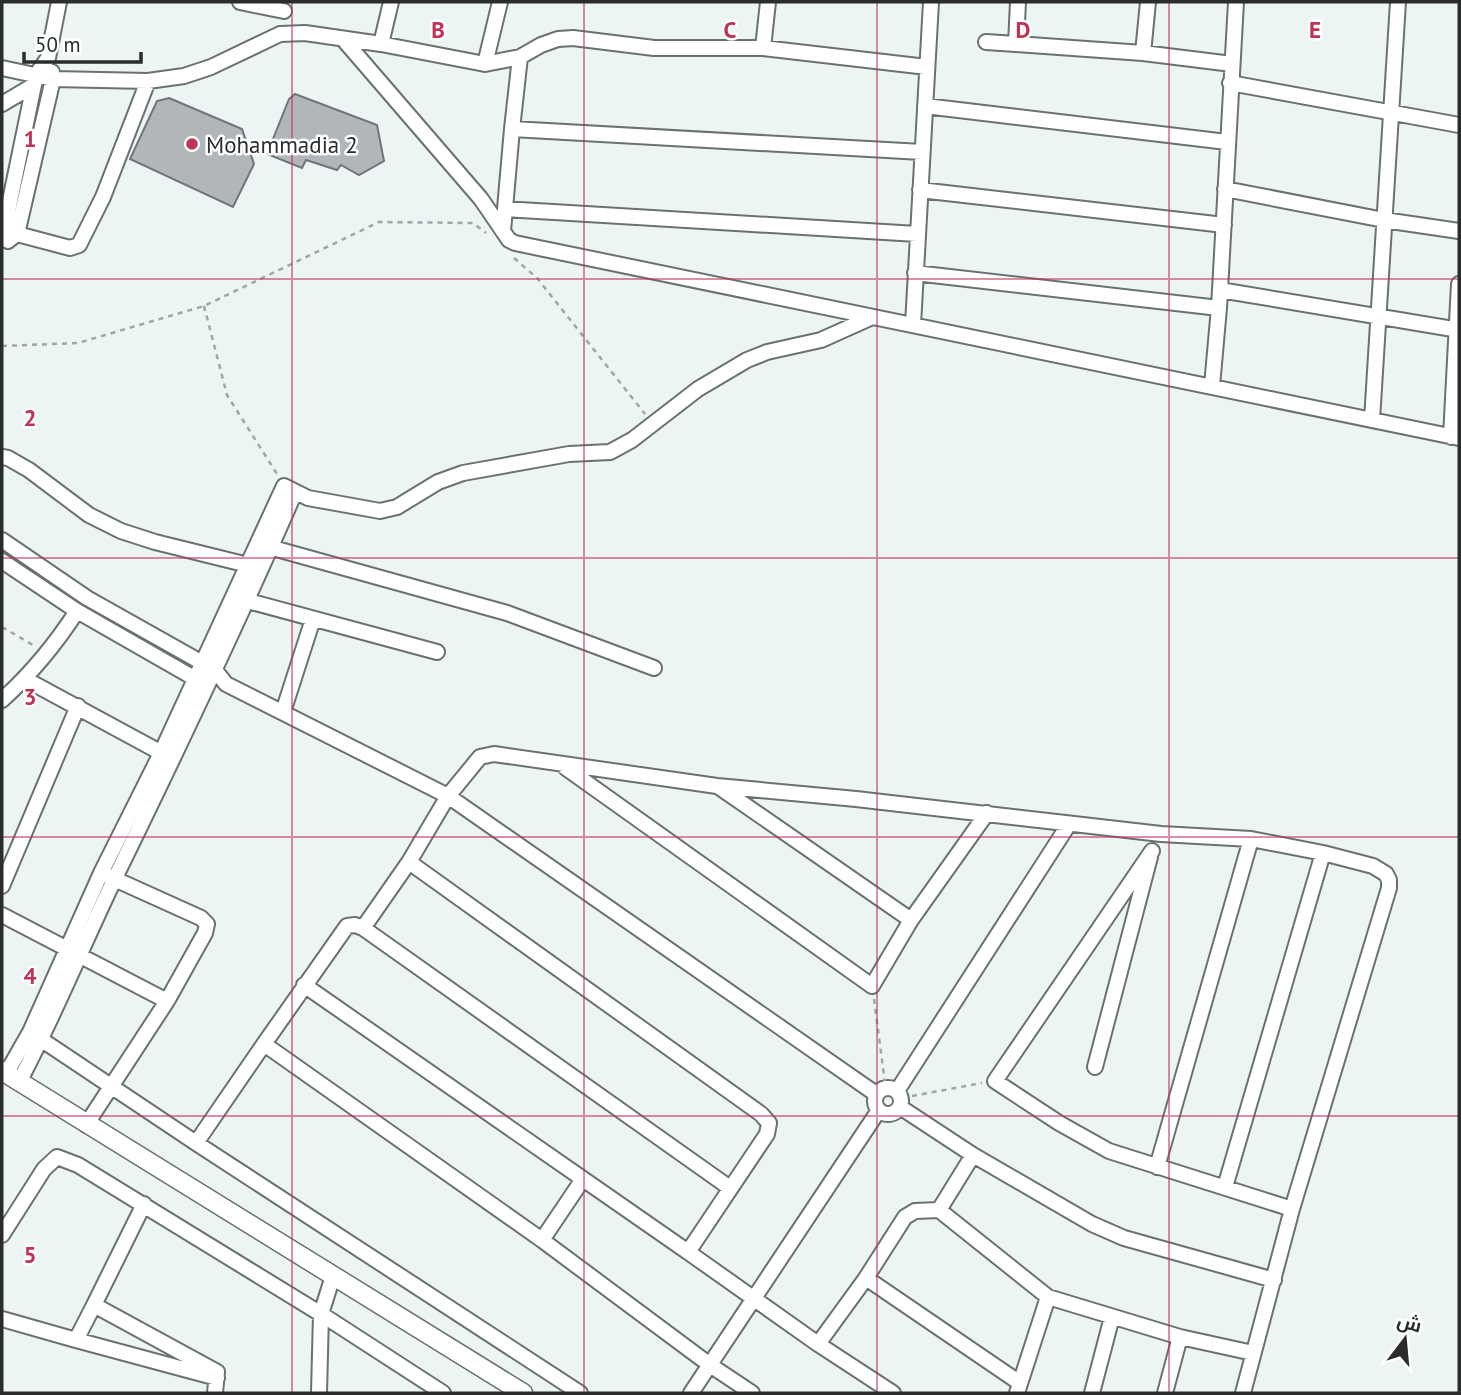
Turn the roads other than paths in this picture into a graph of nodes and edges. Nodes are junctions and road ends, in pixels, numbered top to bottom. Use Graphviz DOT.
graph roads {
  1 [pos="59,2"];
  2 [pos="240,2"];
  3 [pos="391,2"];
  4 [pos="500,2"];
  5 [pos="768,2"];
  6 [pos="931,2"];
  7 [pos="1018,2"];
  8 [pos="1148,2"];
  9 [pos="1236,2"];
  10 [pos="1398,2"];
  11 [pos="284,6"];
  12 [pos="280,34"];
  13 [pos="343,39"];
  14 [pos="986,42"];
  15 [pos="381,44"];
  16 [pos="1016,44"];
  17 [pos="763,48"];
  18 [pos="1143,53"];
  19 [pos="520,57"];
  20 [pos="48,58"];
  21 [pos="485,64"];
  22 [pos="1232,64"];
  23 [pos="927,66"];
  24 [pos="2,68"];
  25 [pos="53,79"];
  26 [pos="35,80"];
  27 [pos="148,81"];
  28 [pos="1230,83"];
  29 [pos="2,104"];
  30 [pos="925,107"];
  31 [pos="1392,112"];
  32 [pos="1459,125"];
  33 [pos="512,129"];
  34 [pos="1227,142"];
  35 [pos="922,152"];
  36 [pos="1225,189"];
  37 [pos="920,190"];
  38 [pos="505,209"];
  39 [pos="1384,220"];
  40 [pos="1224,225"];
  41 [pos="1459,231"];
  42 [pos="917,234"];
  43 [pos="6,235"];
  44 [pos="497,235"];
  45 [pos="915,273"];
  46 [pos="1459,284"];
  47 [pos="1220,289"];
  48 [pos="1219,308"];
  49 [pos="1377,314"];
  50 [pos="870,318"];
  51 [pos="913,325"];
  52 [pos="1458,330"];
  53 [pos="1212,386"];
  54 [pos="1371,420"];
  55 [pos="1455,438"];
  56 [pos="4,461"];
  57 [pos="2,540"];
  58 [pos="265,546"];
  59 [pos="2,561"];
  60 [pos="248,565"];
  61 [pos="240,599"];
  62 [pos="77,611"];
  63 [pos="313,619"];
  64 [pos="437,652"];
  65 [pos="202,663"];
  66 [pos="654,668"];
  67 [pos="215,670"];
  68 [pos="194,678"];
  69 [pos="25,679"];
  70 [pos="226,684"];
  71 [pos="209,686"];
  72 [pos="2,700"];
  73 [pos="78,706"];
  74 [pos="283,712"];
  75 [pos="168,757"];
  76 [pos="562,765"];
  77 [pos="717,786"];
  78 [pos="448,796"];
  79 [pos="987,813"];
  80 [pos="1069,824"];
  81 [pos="1161,834"];
  82 [pos="1251,839"];
  83 [pos="1152,851"];
  84 [pos="1323,853"];
  85 [pos="409,862"];
  86 [pos="100,873"];
  87 [pos="115,878"];
  88 [pos="2,886"];
  89 [pos="2,915"];
  90 [pos="911,920"];
  91 [pos="362,929"];
  92 [pos="66,949"];
  93 [pos="81,956"];
  94 [pos="304,985"];
  95 [pos="167,1001"];
  96 [pos="36,1036"];
  97 [pos="264,1044"];
  98 [pos="1095,1067"];
  99 [pos="9,1076"];
  100 [pos="113,1087"];
  101 [pos="892,1096"];
  102 [pos="878,1110"];
  103 [pos="86,1125"];
  104 [pos="196,1143"];
  105 [pos="973,1155"];
  106 [pos="1157,1167"];
  107 [pos="583,1179"];
  108 [pos="1225,1187"];
  109 [pos="730,1188"];
  110 [pos="144,1204"];
  111 [pos="1293,1209"];
  112 [pos="939,1210"];
  113 [pos="2,1235"];
  114 [pos="542,1240"];
  115 [pos="688,1252"];
  116 [pos="333,1276"];
  117 [pos="866,1278"];
  118 [pos="1274,1280"];
  119 [pos="1048,1297"];
  120 [pos="753,1300"];
  121 [pos="94,1305"];
  122 [pos="321,1314"];
  123 [pos="1112,1317"];
  124 [pos="2,1319"];
  125 [pos="1180,1337"];
  126 [pos="76,1340"];
  127 [pos="818,1344"];
  128 [pos="1253,1353"];
  129 [pos="710,1365"];
  130 [pos="216,1386"];
  131 [pos="429,1388"];
  132 [pos="1018,1388"];
  133 [pos="319,1393"];
  134 [pos="443,1393"];
  135 [pos="523,1393"];
  136 [pos="580,1393"];
  137 [pos="691,1393"];
  138 [pos="752,1393"];
  139 [pos="893,1393"];
  140 [pos="1092,1393"];
  141 [pos="1165,1393"];
  142 [pos="1243,1393"];
  1 -- 20 [label="street"];
  2 -- 11 [label="street"];
  3 -- 15 [label="street"];
  4 -- 21 [label="street"];
  5 -- 17 [label="street"];
  6 -- 23 [label="street"];
  7 -- 16 [label="street"];
  8 -- 18 [label="street"];
  9 -- 22 [label="street"];
  10 -- 31 [label="street"];
  11 -- 12 [label="street"];
  12 -- 13 [label="street"];
  12 -- 27 [label="street"];
  13 -- 15 [label="street"];
  13 -- 44 [label="street"];
  14 -- 16 [label="street"];
  15 -- 21 [label="street"];
  16 -- 18 [label="street"];
  17 -- 19 [label="street"];
  17 -- 23 [label="street"];
  18 -- 22 [label="street"];
  19 -- 21 [label="street"];
  19 -- 33 [label="street"];
  20 -- 25 [label="street"];
  20 -- 26 [label="street"];
  22 -- 28 [label="street"];
  23 -- 30 [label="street"];
  24 -- 26 [label="street"];
  25 -- 26 [label="street"];
  25 -- 27 [label="street"];
  25 -- 43 [label="street"];
  26 -- 29 [label="street"];
  26 -- 43 [label="street"];
  27 -- 43 [label="street"];
  28 -- 31 [label="street"];
  28 -- 34 [label="street"];
  30 -- 34 [label="street"];
  30 -- 35 [label="street"];
  31 -- 32 [label="street"];
  31 -- 39 [label="street"];
  33 -- 35 [label="street"];
  33 -- 38 [label="street"];
  34 -- 36 [label="street"];
  35 -- 37 [label="street"];
  36 -- 39 [label="street"];
  36 -- 40 [label="street"];
  37 -- 40 [label="street"];
  37 -- 42 [label="street"];
  38 -- 42 [label="street"];
  38 -- 44 [label="street"];
  39 -- 41 [label="street"];
  39 -- 49 [label="street"];
  40 -- 47 [label="street"];
  42 -- 45 [label="street"];
  44 -- 50 [label="street"];
  45 -- 48 [label="street"];
  45 -- 51 [label="street"];
  46 -- 52 [label="street"];
  47 -- 48 [label="street"];
  47 -- 49 [label="street"];
  48 -- 53 [label="street"];
  49 -- 52 [label="street"];
  49 -- 54 [label="street"];
  50 -- 51 [label="street"];
  50 -- 58 [label="street"];
  51 -- 53 [label="street"];
  52 -- 55 [label="street"];
  53 -- 54 [label="street"];
  54 -- 55 [label="street"];
  56 -- 60 [label="street"];
  57 -- 65 [label="street"];
  58 -- 60 [label="street"];
  58 -- 61 [label="street"];
  58 -- 66 [label="street"];
  59 -- 62 [label="street"];
  60 -- 61 [label="street"];
  61 -- 63 [label="street"];
  61 -- 65 [label="street"];
  61 -- 67 [label="street"];
  62 -- 68 [label="street"];
  62 -- 69 [label="street"];
  63 -- 64 [label="street"];
  63 -- 74 [label="street"];
  65 -- 67 [label="street"];
  65 -- 68 [label="street"];
  67 -- 70 [label="street"];
  67 -- 71 [label="street"];
  68 -- 71 [label="street"];
  68 -- 75 [label="street"];
  69 -- 72 [label="street"];
  69 -- 73 [label="street"];
  70 -- 71 [label="street"];
  70 -- 74 [label="street"];
  71 -- 75 [label="street"];
  73 -- 75 [label="street"];
  73 -- 88 [label="street"];
  74 -- 78 [label="street"];
  75 -- 86 [label="street"];
  75 -- 87 [label="street"];
  76 -- 77 [label="street"];
  76 -- 78 [label="street"];
  76 -- 90 [label="street"];
  77 -- 79 [label="street"];
  77 -- 90 [label="street"];
  78 -- 85 [label="street"];
  78 -- 101 [label="street"];
  79 -- 80 [label="street"];
  79 -- 90 [label="street"];
  80 -- 81 [label="street"];
  80 -- 101 [label="street"];
  81 -- 82 [label="street"];
  81 -- 83 [label="street"];
  82 -- 84 [label="street"];
  82 -- 106 [label="street"];
  83 -- 98 [label="street"];
  83 -- 106 [label="street"];
  84 -- 108 [label="street"];
  84 -- 111 [label="street"];
  85 -- 91 [label="street"];
  85 -- 109 [label="street"];
  86 -- 87 [label="street"];
  86 -- 92 [label="street"];
  87 -- 93 [label="street"];
  87 -- 95 [label="street"];
  89 -- 92 [label="street"];
  91 -- 94 [label="street"];
  91 -- 109 [label="street"];
  92 -- 93 [label="street"];
  92 -- 96 [label="street"];
  93 -- 95 [label="street"];
  93 -- 96 [label="street"];
  94 -- 97 [label="street"];
  94 -- 107 [label="street"];
  95 -- 100 [label="street"];
  96 -- 99 [label="street"];
  96 -- 100 [label="street"];
  97 -- 104 [label="street"];
  97 -- 114 [label="street"];
  99 -- 103 [label="street"];
  100 -- 103 [label="street"];
  100 -- 104 [label="street"];
  101 -- 102 [label="street"];
  101 -- 102 [label="street"];
  101 -- 105 [label="street"];
  102 -- 120 [label="street"];
  103 -- 116 [label="street"];
  104 -- 136 [label="street"];
  105 -- 112 [label="street"];
  105 -- 118 [label="street"];
  106 -- 108 [label="street"];
  107 -- 114 [label="street"];
  107 -- 115 [label="street"];
  108 -- 111 [label="street"];
  109 -- 115 [label="street"];
  110 -- 113 [label="street"];
  110 -- 121 [label="street"];
  110 -- 122 [label="street"];
  111 -- 118 [label="street"];
  112 -- 117 [label="street"];
  112 -- 119 [label="street"];
  114 -- 129 [label="street"];
  115 -- 120 [label="street"];
  116 -- 122 [label="street"];
  116 -- 135 [label="street"];
  117 -- 127 [label="street"];
  117 -- 132 [label="street"];
  118 -- 128 [label="street"];
  119 -- 123 [label="street"];
  119 -- 132 [label="street"];
  120 -- 127 [label="street"];
  120 -- 129 [label="street"];
  121 -- 126 [label="street"];
  121 -- 130 [label="street"];
  122 -- 131 [label="street"];
  122 -- 133 [label="street"];
  123 -- 125 [label="street"];
  123 -- 140 [label="street"];
  124 -- 126 [label="street"];
  125 -- 128 [label="street"];
  125 -- 141 [label="street"];
  126 -- 130 [label="street"];
  127 -- 139 [label="street"];
  128 -- 142 [label="street"];
  129 -- 137 [label="street"];
  129 -- 138 [label="street"];
  131 -- 134 [label="street"];
}
